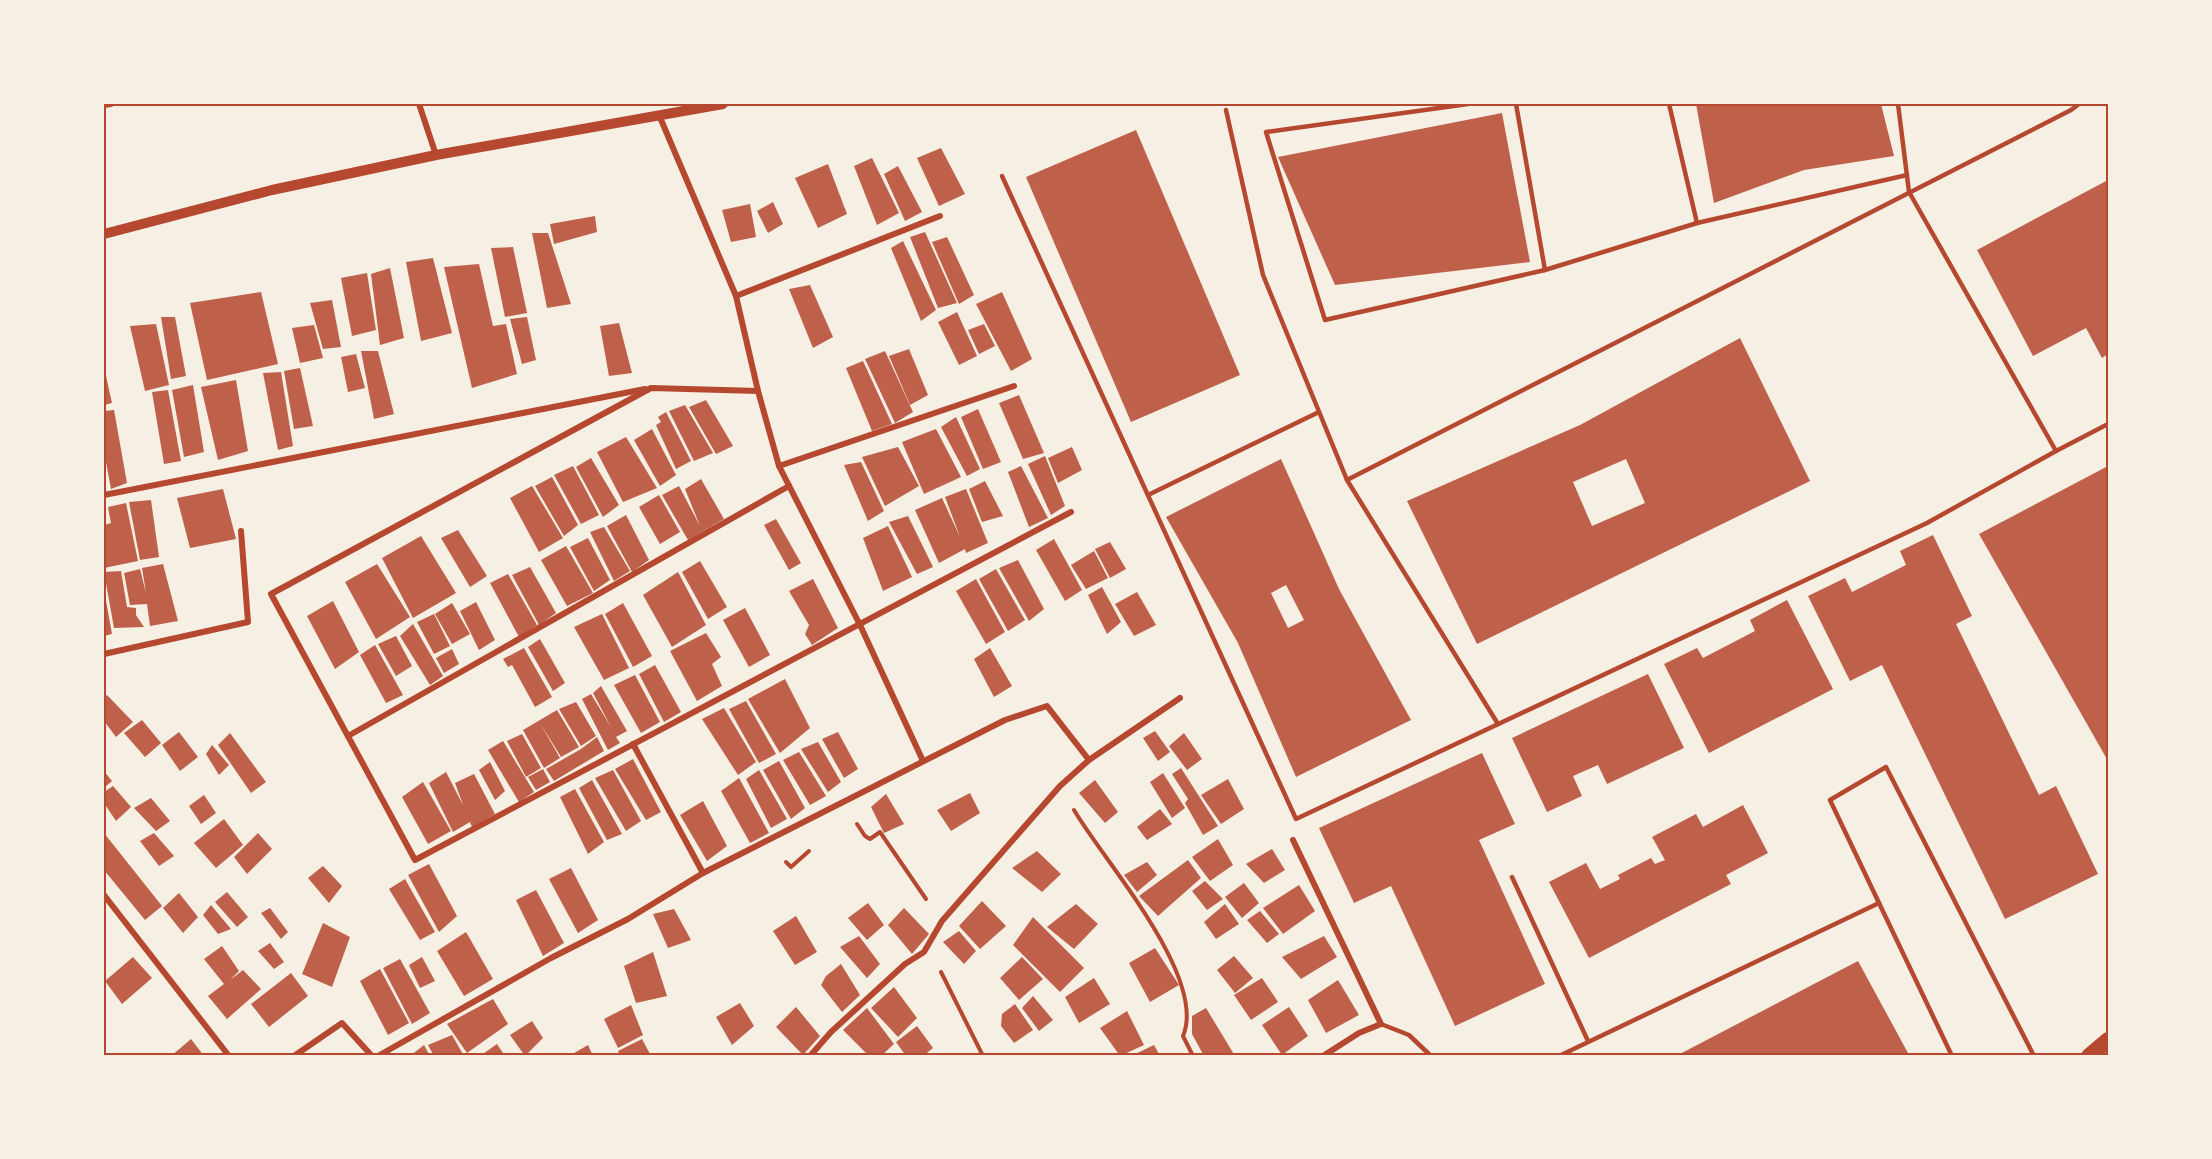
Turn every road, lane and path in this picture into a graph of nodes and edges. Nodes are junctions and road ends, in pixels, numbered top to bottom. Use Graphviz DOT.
graph roads {
  1 [pos="111,104"];
  2 [pos="419,104"];
  3 [pos="723,104"];
  4 [pos="1468,104"];
  5 [pos="1516,104"];
  6 [pos="1669,104"];
  7 [pos="1898,104"];
  8 [pos="2079,104"];
  9 [pos="104,105"];
  10 [pos="1226,110"];
  11 [pos="659,115"];
  12 [pos="436,155"];
  13 [pos="1907,175"];
  14 [pos="1002,176"];
  15 [pos="1909,192"];
  16 [pos="940,216"];
  17 [pos="1697,223"];
  18 [pos="104,234"];
  19 [pos="1545,270"];
  20 [pos="736,296"];
  21 [pos="1014,386"];
  22 [pos="651,388"];
  23 [pos="758,391"];
  24 [pos="1319,412"];
  25 [pos="2109,424"];
  26 [pos="2056,451"];
  27 [pos="779,466"];
  28 [pos="1347,480"];
  29 [pos="789,486"];
  30 [pos="104,495"];
  31 [pos="1148,495"];
  32 [pos="1071,512"];
  33 [pos="241,531"];
  34 [pos="860,625"];
  35 [pos="104,654"];
  36 [pos="1180,698"];
  37 [pos="1498,724"];
  38 [pos="348,736"];
  39 [pos="633,744"];
  40 [pos="1089,760"];
  41 [pos="923,761"];
  42 [pos="1060,786"];
  43 [pos="853,816"];
  44 [pos="770,839"];
  45 [pos="1293,840"];
  46 [pos="815,846"];
  47 [pos="703,873"];
  48 [pos="1512,877"];
  49 [pos="104,896"];
  50 [pos="1879,903"];
  51 [pos="942,921"];
  52 [pos="924,952"];
  53 [pos="1381,1024"];
  54 [pos="2109,1040"];
  55 [pos="1588,1041"];
  56 [pos="1949,1049"];
  57 [pos="229,1056"];
  58 [pos="294,1056"];
  59 [pos="372,1056"];
  60 [pos="378,1056"];
  61 [pos="810,1056"];
  62 [pos="983,1056"];
  63 [pos="1193,1056"];
  64 [pos="1323,1056"];
  65 [pos="1431,1056"];
  66 [pos="1559,1056"];
  67 [pos="1942,1056"];
  68 [pos="1952,1056"];
  69 [pos="2034,1056"];
  70 [pos="2089,1056"];
  1 -- 9 [label="street"];
  2 -- 12 [label="street"];
  3 -- 11 [label="street"];
  4 -- 19 [label="lane"];
  5 -- 19 [label="lane"];
  6 -- 17 [label="lane"];
  7 -- 13 [label="lane"];
  8 -- 15 [label="lane"];
  10 -- 24 [label="lane"];
  11 -- 12 [label="street"];
  11 -- 20 [label="street"];
  12 -- 18 [label="street"];
  13 -- 15 [label="lane"];
  13 -- 17 [label="lane"];
  14 -- 31 [label="lane"];
  15 -- 26 [label="lane"];
  15 -- 28 [label="lane"];
  16 -- 20 [label="street"];
  17 -- 19 [label="lane"];
  20 -- 23 [label="street"];
  21 -- 27 [label="street"];
  22 -- 23 [label="street"];
  22 -- 30 [label="street"];
  22 -- 38 [label="street"];
  23 -- 27 [label="street"];
  24 -- 28 [label="lane"];
  24 -- 31 [label="lane"];
  25 -- 26 [label="lane"];
  26 -- 37 [label="lane"];
  27 -- 29 [label="street"];
  28 -- 37 [label="lane"];
  29 -- 34 [label="street"];
  29 -- 38 [label="street"];
  31 -- 37 [label="lane"];
  32 -- 34 [label="street"];
  33 -- 35 [label="street"];
  34 -- 39 [label="street"];
  34 -- 41 [label="street"];
  36 -- 40 [label="street"];
  38 -- 39 [label="street"];
  39 -- 47 [label="street"];
  40 -- 41 [label="street"];
  40 -- 42 [label="street"];
  41 -- 44 [label="street"];
  42 -- 51 [label="street"];
  42 -- 63 [label="path"];
  43 -- 51 [label="path"];
  44 -- 46 [label="path"];
  44 -- 47 [label="street"];
  45 -- 53 [label="street"];
  47 -- 60 [label="street"];
  48 -- 55 [label="lane"];
  49 -- 57 [label="street"];
  50 -- 55 [label="lane"];
  50 -- 56 [label="lane"];
  50 -- 69 [label="lane"];
  51 -- 52 [label="street"];
  52 -- 61 [label="street"];
  52 -- 62 [label="path"];
  53 -- 64 [label="street"];
  53 -- 65 [label="lane"];
  54 -- 70 [label="highway"];
  55 -- 66 [label="lane"];
  56 -- 67 [label="lane"];
  56 -- 68 [label="lane"];
  58 -- 59 [label="street"];
}
